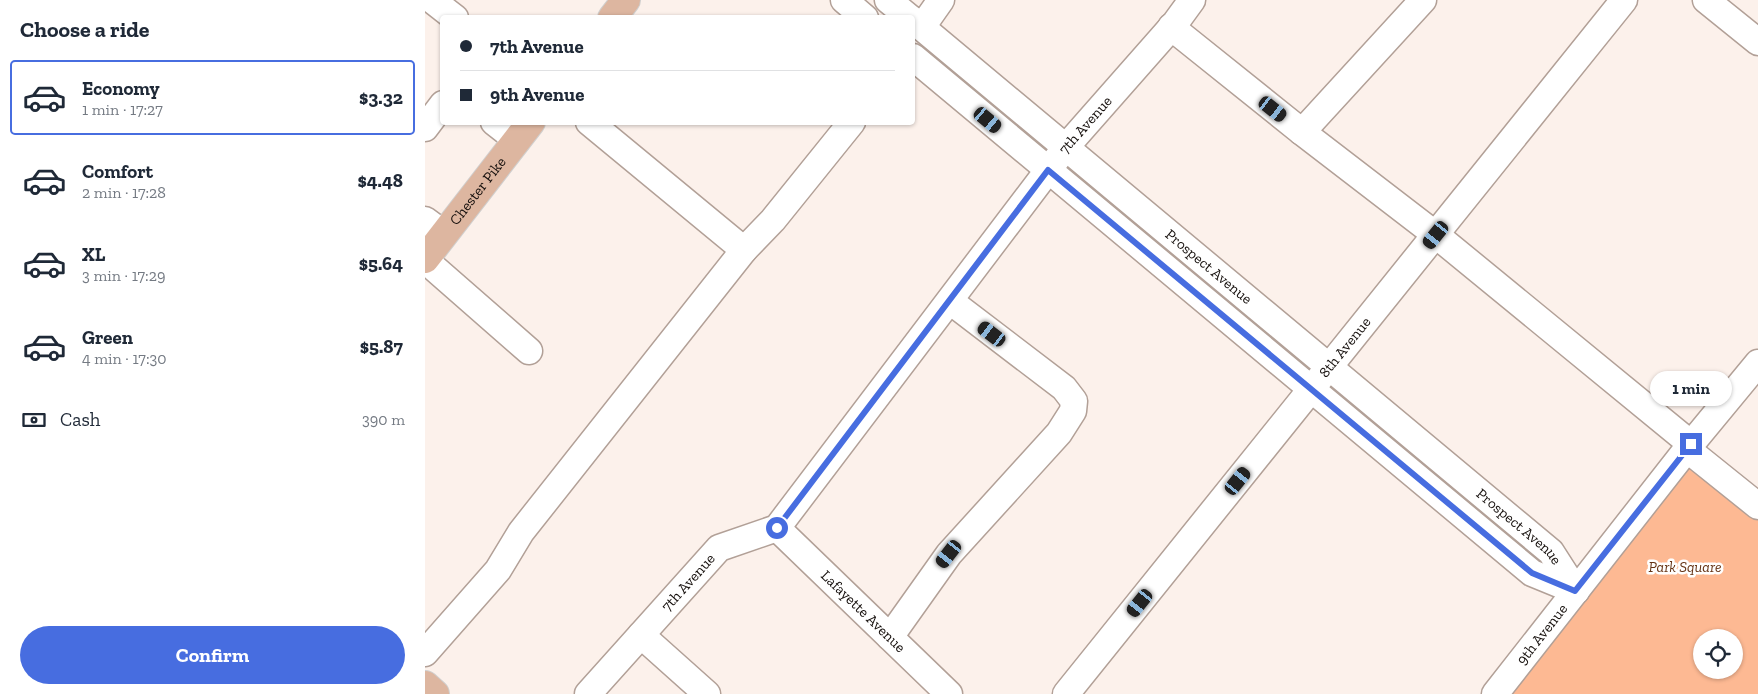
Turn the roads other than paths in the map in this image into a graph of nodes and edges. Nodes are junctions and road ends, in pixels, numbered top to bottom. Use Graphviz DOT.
graph roads {
  1 [pos="432,0"];
  2 [pos="626,0"];
  3 [pos="843,0"];
  4 [pos="888,0"];
  5 [pos="941,0"];
  6 [pos="1192,0"];
  7 [pos="1423,0"];
  8 [pos="1625,0"];
  9 [pos="1712,2"];
  10 [pos="451,15"];
  11 [pos="614,15"];
  12 [pos="861,15"];
  13 [pos="906,15"];
  14 [pos="915,22"];
  15 [pos="1171,27"];
  16 [pos="1758,42"];
  17 [pos="915,59"];
  18 [pos="440,108"];
  19 [pos="504,125"];
  20 [pos="593,125"];
  21 [pos="850,125"];
  22 [pos="425,128"];
  23 [pos="524,131"];
  24 [pos="1302,132"];
  25 [pos="1065,148"];
  26 [pos="1048,170"];
  27 [pos="435,227"];
  28 [pos="1436,235"];
  29 [pos="744,250"];
  30 [pos="425,259"];
  31 [pos="950,301"];
  32 [pos="529,351"];
  33 [pos="1758,363"];
  34 [pos="1329,368"];
  35 [pos="1311,389"];
  36 [pos="1689,446"];
  37 [pos="1758,506"];
  38 [pos="777,528"];
  39 [pos="1575,591"];
  40 [pos="641,635"];
  41 [pos="890,637"];
  42 [pos="425,653"];
  43 [pos="425,685"];
  44 [pos="435,694"];
  45 [pos="589,694"];
  46 [pos="707,694"];
  47 [pos="949,694"];
  48 [pos="1066,694"];
  49 [pos="1495,694"];
  1 -- 10 [label="street"];
  2 -- 11 [label="main road"];
  3 -- 12 [label="street"];
  4 -- 13 [label="street, Prospect Avenue"];
  5 -- 14 [label="street"];
  6 -- 15 [label="street, 7th Avenue"];
  7 -- 24 [label="street"];
  8 -- 28 [label="street, 8th Avenue"];
  9 -- 16 [label="street"];
  14 -- 25 [label="street, Prospect Avenue"];
  15 -- 24 [label="street"];
  15 -- 25 [label="street, 7th Avenue"];
  17 -- 26 [label="street, Prospect Avenue"];
  18 -- 22 [label="street"];
  19 -- 23 [label="street"];
  20 -- 29 [label="street"];
  21 -- 29 [label="street"];
  23 -- 27 [label="main road, Chester Pike"];
  24 -- 28 [label="street"];
  25 -- 26 [label="street, 7th Avenue"];
  25 -- 34 [label="street, Prospect Avenue"];
  26 -- 31 [label="street, 7th Avenue"];
  26 -- 35 [label="street, Prospect Avenue"];
  27 -- 30 [label="main road, Chester Pike"];
  28 -- 34 [label="street, 8th Avenue"];
  28 -- 36 [label="street"];
  29 -- 42 [label="street"];
  30 -- 32 [label="street"];
  31 -- 38 [label="street, 7th Avenue"];
  31 -- 41 [label="street"];
  33 -- 36 [label="street, 9th Avenue"];
  34 -- 35 [label="street, 8th Avenue"];
  34 -- 39 [label="street, Prospect Avenue"];
  35 -- 39 [label="street, Prospect Avenue"];
  35 -- 48 [label="street, 8th Avenue"];
  36 -- 37 [label="street"];
  36 -- 39 [label="street, 9th Avenue"];
  38 -- 40 [label="street, 7th Avenue"];
  38 -- 41 [label="street, Lafayette Avenue"];
  39 -- 49 [label="street, 9th Avenue"];
  40 -- 45 [label="street, 7th Avenue"];
  40 -- 46 [label="street"];
  41 -- 47 [label="street, Lafayette Avenue"];
  43 -- 44 [label="main road"];
}
